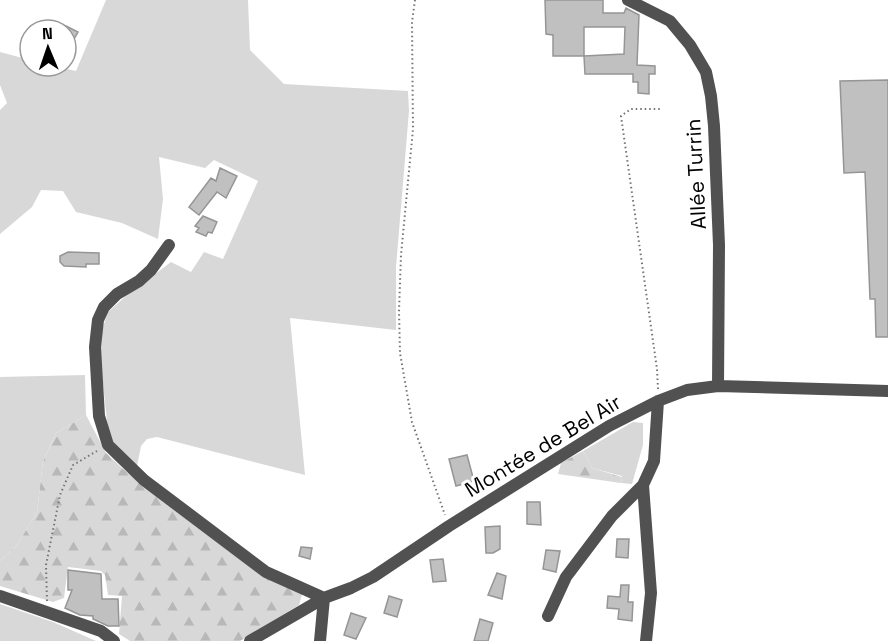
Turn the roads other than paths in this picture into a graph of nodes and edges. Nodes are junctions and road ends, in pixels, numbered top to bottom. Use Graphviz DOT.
graph roads {
  1 [pos="628,0"];
  2 [pos="170,245"];
  3 [pos="718,386"];
  4 [pos="888,391"];
  5 [pos="658,401"];
  6 [pos="643,485"];
  7 [pos="0,596"];
  8 [pos="324,598"];
  9 [pos="549,616"];
  10 [pos="114,641"];
  11 [pos="250,641"];
  12 [pos="320,641"];
  13 [pos="646,641"];
  1 -- 3 [label="street, Allée Turrin"];
  2 -- 8 [label="street"];
  3 -- 4 [label="street, Montée de Bel Air"];
  3 -- 5 [label="street, Montée de Bel Air"];
  5 -- 6 [label="street"];
  5 -- 8 [label="street, Montée de Bel Air"];
  6 -- 9 [label="street"];
  6 -- 13 [label="street"];
  7 -- 10 [label="street"];
  8 -- 11 [label="street, Montée de Bel Air"];
  8 -- 12 [label="street"];
}
